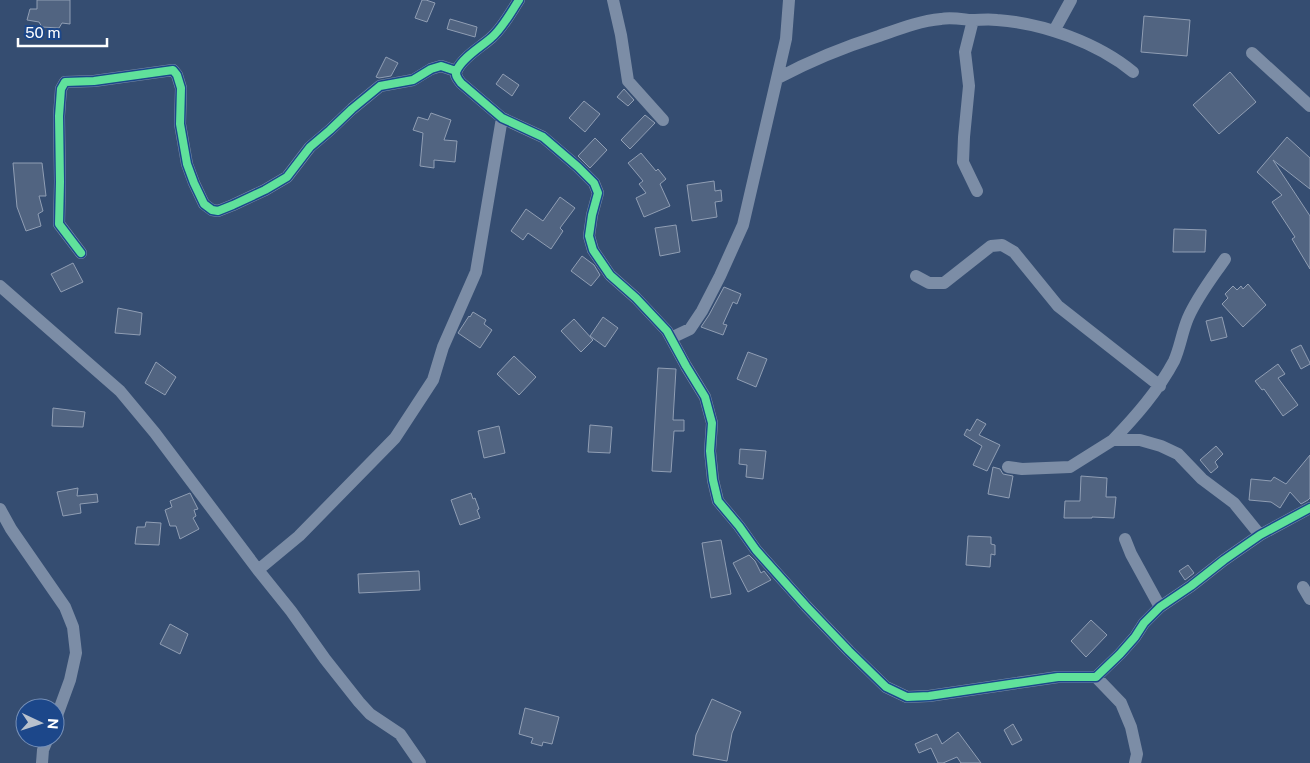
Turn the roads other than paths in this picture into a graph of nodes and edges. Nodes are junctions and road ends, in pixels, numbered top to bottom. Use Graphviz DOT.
graph roads {
  1 [pos="519,0"];
  2 [pos="612,0"];
  3 [pos="789,0"];
  4 [pos="1071,0"];
  5 [pos="973,20"];
  6 [pos="1054,32"];
  7 [pos="1252,53"];
  8 [pos="456,71"];
  9 [pos="1134,72"];
  10 [pos="778,78"];
  11 [pos="1310,106"];
  12 [pos="502,118"];
  13 [pos="663,120"];
  14 [pos="977,191"];
  15 [pos="81,253"];
  16 [pos="1225,259"];
  17 [pos="916,276"];
  18 [pos="0,286"];
  19 [pos="671,338"];
  20 [pos="1160,386"];
  21 [pos="1113,440"];
  22 [pos="1008,467"];
  23 [pos="0,508"];
  24 [pos="1310,508"];
  25 [pos="1260,536"];
  26 [pos="1125,539"];
  27 [pos="258,570"];
  28 [pos="1303,587"];
  29 [pos="1310,599"];
  30 [pos="1160,607"];
  31 [pos="1096,677"];
  32 [pos="63,698"];
  33 [pos="44,748"];
  34 [pos="42,763"];
  35 [pos="420,763"];
  36 [pos="1135,763"];
  1 -- 8 [label="street"];
  2 -- 13 [label="street"];
  3 -- 10 [label="street"];
  4 -- 6 [label="street"];
  5 -- 6 [label="street"];
  5 -- 10 [label="street"];
  5 -- 14 [label="street"];
  6 -- 9 [label="street"];
  7 -- 11 [label="street"];
  8 -- 12 [label="street"];
  8 -- 15 [label="street"];
  10 -- 19 [label="street"];
  12 -- 19 [label="street"];
  12 -- 27 [label="street"];
  16 -- 20 [label="street"];
  17 -- 20 [label="street"];
  18 -- 27 [label="street"];
  19 -- 31 [label="street"];
  20 -- 21 [label="street"];
  21 -- 22 [label="street"];
  21 -- 25 [label="street"];
  23 -- 32 [label="street"];
  24 -- 25 [label="street"];
  25 -- 30 [label="street"];
  26 -- 30 [label="street"];
  27 -- 35 [label="street"];
  28 -- 29 [label="street"];
  30 -- 31 [label="street"];
  31 -- 36 [label="street"];
  33 -- 34 [label="street"];
}
